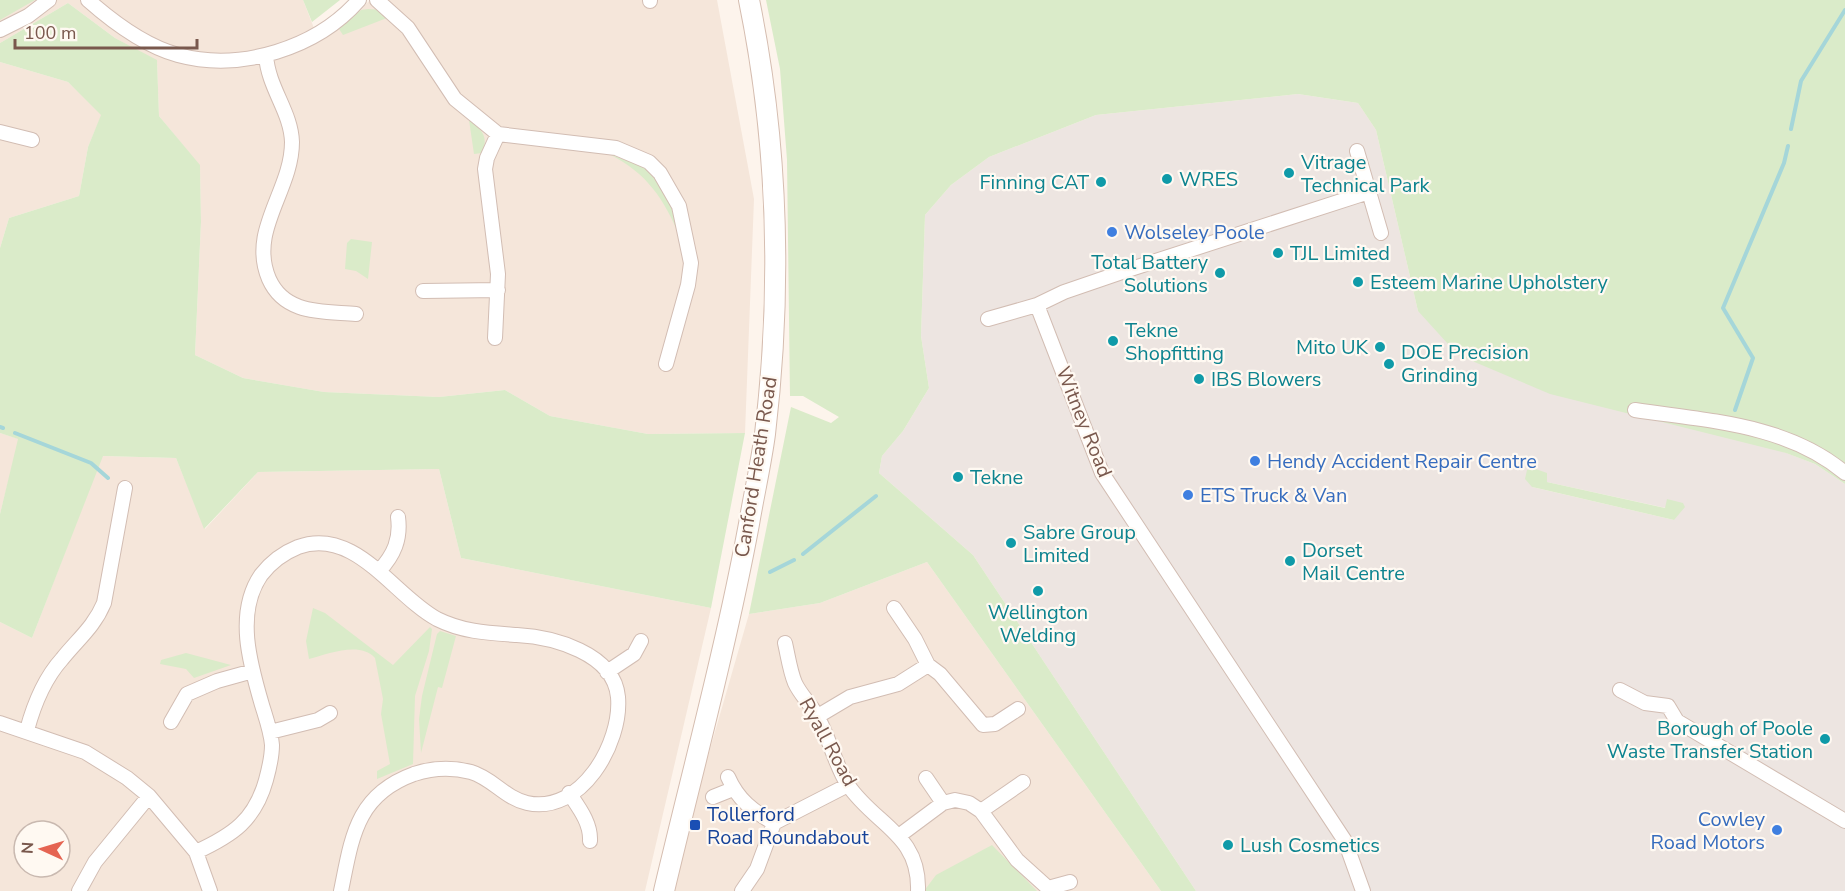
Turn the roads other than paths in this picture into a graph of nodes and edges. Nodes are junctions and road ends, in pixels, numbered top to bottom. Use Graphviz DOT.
graph roads {
  1 [pos="49,0"];
  2 [pos="88,0"];
  3 [pos="359,0"];
  4 [pos="377,0"];
  5 [pos="749,0"];
  6 [pos="0,30"];
  7 [pos="266,55"];
  8 [pos="0,132"];
  9 [pos="498,134"];
  10 [pos="32,140"];
  11 [pos="1358,151"];
  12 [pos="1369,192"];
  13 [pos="1381,233"];
  14 [pos="498,290"];
  15 [pos="423,291"];
  16 [pos="1037,305"];
  17 [pos="356,314"];
  18 [pos="988,319"];
  19 [pos="495,338"];
  20 [pos="666,364"];
  21 [pos="1635,410"];
  22 [pos="1845,473"];
  23 [pos="125,488"];
  24 [pos="398,516"];
  25 [pos="379,571"];
  26 [pos="894,608"];
  27 [pos="641,641"];
  28 [pos="785,643"];
  29 [pos="927,665"];
  30 [pos="253,671"];
  31 [pos="607,672"];
  32 [pos="1620,690"];
  33 [pos="1018,708"];
  34 [pos="330,713"];
  35 [pos="818,716"];
  36 [pos="171,722"];
  37 [pos="0,723"];
  38 [pos="27,730"];
  39 [pos="270,732"];
  40 [pos="927,778"];
  41 [pos="1023,782"];
  42 [pos="848,784"];
  43 [pos="569,793"];
  44 [pos="149,796"];
  45 [pos="713,797"];
  46 [pos="943,803"];
  47 [pos="981,811"];
  48 [pos="1845,821"];
  49 [pos="774,823"];
  50 [pos="900,835"];
  51 [pos="590,841"];
  52 [pos="196,852"];
  53 [pos="1070,882"];
  54 [pos="1048,890"];
  55 [pos="79,891"];
  56 [pos="210,891"];
  57 [pos="341,891"];
  58 [pos="664,891"];
  59 [pos="742,891"];
  60 [pos="918,891"];
  61 [pos="1363,891"];
  1 -- 6 [label="street"];
  2 -- 7 [label="street"];
  3 -- 7 [label="street"];
  4 -- 9 [label="street"];
  5 -- 58 [label="main road, Canford Heath Road"];
  7 -- 17 [label="street"];
  8 -- 10 [label="street"];
  9 -- 14 [label="street"];
  9 -- 20 [label="street"];
  11 -- 12 [label="street"];
  12 -- 13 [label="street"];
  12 -- 16 [label="street"];
  14 -- 15 [label="street"];
  14 -- 19 [label="street"];
  16 -- 18 [label="street"];
  16 -- 61 [label="street, Witney Road"];
  21 -- 22 [label="street"];
  23 -- 38 [label="street"];
  24 -- 25 [label="street"];
  25 -- 30 [label="street"];
  25 -- 31 [label="street"];
  26 -- 29 [label="street"];
  27 -- 31 [label="street"];
  28 -- 35 [label="street, Ryall Road"];
  29 -- 33 [label="street"];
  29 -- 35 [label="street"];
  30 -- 36 [label="street"];
  30 -- 39 [label="street"];
  31 -- 43 [label="street"];
  32 -- 48 [label="street"];
  34 -- 39 [label="street"];
  35 -- 42 [label="street, Ryall Road"];
  37 -- 38 [label="street"];
  38 -- 44 [label="street"];
  39 -- 52 [label="street"];
  40 -- 46 [label="street"];
  41 -- 47 [label="street"];
  42 -- 49 [label="street"];
  42 -- 50 [label="street, Ryall Road"];
  43 -- 51 [label="street"];
  43 -- 57 [label="street"];
  44 -- 52 [label="street"];
  44 -- 55 [label="street"];
  45 -- 49 [label="street"];
  46 -- 47 [label="street"];
  46 -- 50 [label="street"];
  47 -- 54 [label="street"];
  49 -- 59 [label="street"];
  50 -- 60 [label="street, Ryall Road"];
  52 -- 56 [label="street"];
  53 -- 54 [label="street"];
}
